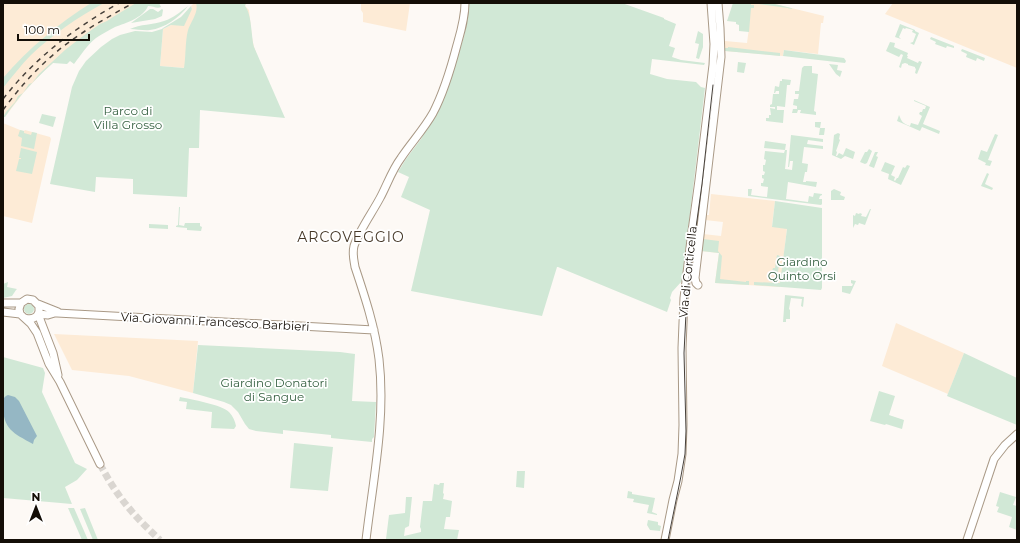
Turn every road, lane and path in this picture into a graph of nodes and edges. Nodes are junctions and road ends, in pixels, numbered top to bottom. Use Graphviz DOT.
graph roads {
  1 [pos="465,3"];
  2 [pos="711,3"];
  3 [pos="718,3"];
  4 [pos="698,285"];
  5 [pos="3,303"];
  6 [pos="21,303"];
  7 [pos="38,304"];
  8 [pos="3,312"];
  9 [pos="58,312"];
  10 [pos="38,314"];
  11 [pos="49,315"];
  12 [pos="23,316"];
  13 [pos="43,328"];
  14 [pos="374,330"];
  15 [pos="60,382"];
  16 [pos="1017,434"];
  17 [pos="100,464"];
  18 [pos="366,540"];
  19 [pos="666,540"];
  20 [pos="967,540"];
  1 -- 14 [label="main road"];
  2 -- 19 [label="main road, Via di Corticella"];
  3 -- 4 [label="main road, Via di Corticella"];
  5 -- 6 [label="main road"];
  6 -- 7 [label="main road"];
  6 -- 12 [label="main road"];
  7 -- 9 [label="main road, Via Giovanni Francesco Barbieri"];
  7 -- 10 [label="main road"];
  8 -- 12 [label="main road"];
  9 -- 11 [label="main road, Via Giovanni Francesco Barbieri"];
  9 -- 14 [label="main road, Via Giovanni Francesco Barbieri"];
  10 -- 11 [label="main road, Via Giovanni Francesco Barbieri"];
  10 -- 12 [label="main road"];
  10 -- 13 [label="main road"];
  11 -- 13 [label="main road"];
  12 -- 15 [label="main road"];
  13 -- 15 [label="main road"];
  14 -- 18 [label="main road"];
  15 -- 17 [label="main road"];
  16 -- 20 [label="main road"];
}
